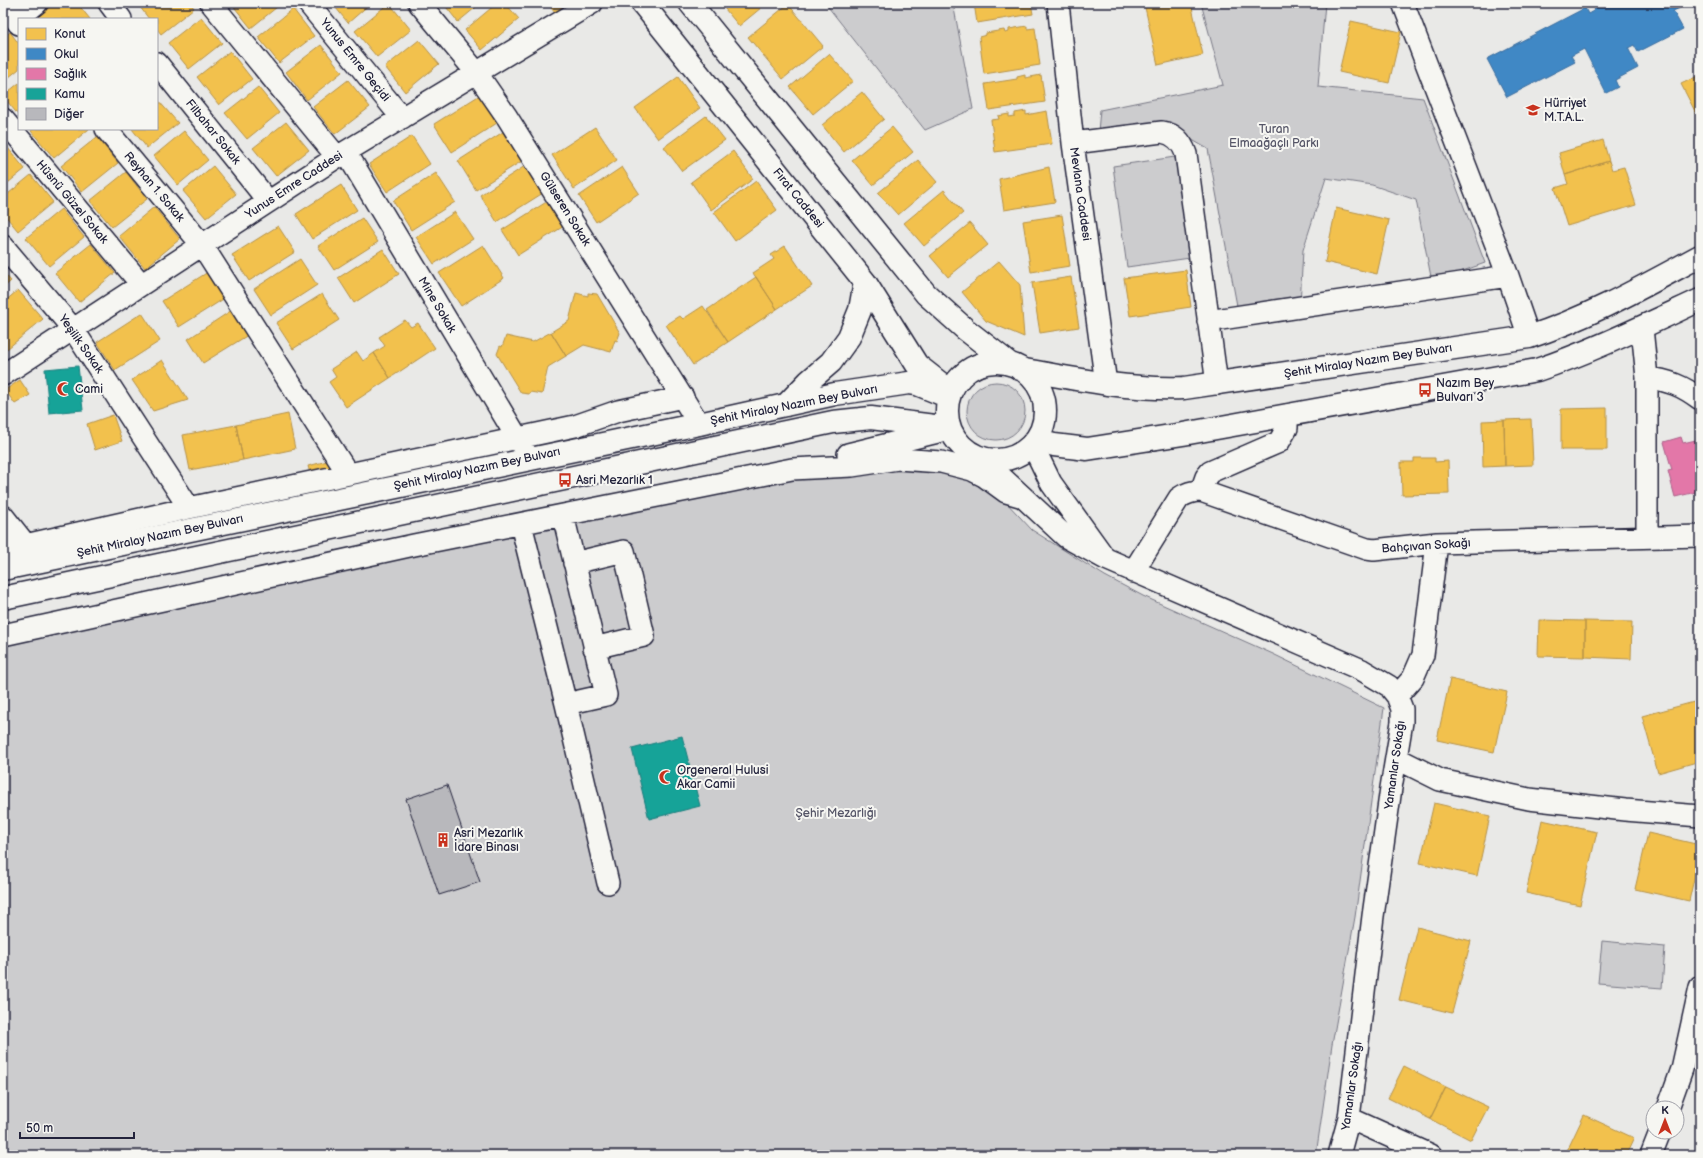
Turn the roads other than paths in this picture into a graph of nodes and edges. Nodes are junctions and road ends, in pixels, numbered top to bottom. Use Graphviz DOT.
graph roads {
  1 [pos="37,3"];
  2 [pos="109,3"];
  3 [pos="211,3"];
  4 [pos="308,3"];
  5 [pos="419,3"];
  6 [pos="592,3"];
  7 [pos="642,3"];
  8 [pos="690,3"];
  9 [pos="1058,3"];
  10 [pos="1403,3"];
  11 [pos="13,16"];
  12 [pos="120,18"];
  13 [pos="158,64"];
  14 [pos="476,72"];
  15 [pos="402,118"];
  16 [pos="3,119"];
  17 [pos="107,130"];
  18 [pos="1073,143"];
  19 [pos="341,154"];
  20 [pos="268,201"];
  21 [pos="202,244"];
  22 [pos="3,246"];
  23 [pos="1700,256"];
  24 [pos="1508,276"];
  25 [pos="866,282"];
  26 [pos="141,284"];
  27 [pos="1700,300"];
  28 [pos="1700,314"];
  29 [pos="1667,316"];
  30 [pos="1208,321"];
  31 [pos="1642,328"];
  32 [pos="73,329"];
  33 [pos="1529,337"];
  34 [pos="1015,367"];
  35 [pos="5,370"];
  36 [pos="1647,378"];
  37 [pos="1106,384"];
  38 [pos="1217,384"];
  39 [pos="950,394"];
  40 [pos="683,397"];
  41 [pos="1700,399"];
  42 [pos="786,405"];
  43 [pos="1287,415"];
  44 [pos="700,424"];
  45 [pos="950,429"];
  46 [pos="517,439"];
  47 [pos="1034,442"];
  48 [pos="529,458"];
  49 [pos="981,458"];
  50 [pos="792,469"];
  51 [pos="348,474"];
  52 [pos="1201,491"];
  53 [pos="1022,497"];
  54 [pos="189,508"];
  55 [pos="563,515"];
  56 [pos="3,516"];
  57 [pos="521,524"];
  58 [pos="1700,536"];
  59 [pos="1648,537"];
  60 [pos="1438,543"];
  61 [pos="3,550"];
  62 [pos="33,553"];
  63 [pos="1106,560"];
  64 [pos="574,563"];
  65 [pos="3,569"];
  66 [pos="1133,572"];
  67 [pos="3,598"];
  68 [pos="3,635"];
  69 [pos="594,648"];
  70 [pos="1397,696"];
  71 [pos="566,704"];
  72 [pos="1396,758"];
  73 [pos="1700,816"];
  74 [pos="608,883"];
  75 [pos="1700,987"];
  76 [pos="1671,1100"];
  77 [pos="1349,1118"];
  78 [pos="1657,1140"];
  79 [pos="1339,1155"];
  80 [pos="1431,1155"];
  81 [pos="1651,1155"];
  1 -- 11 [label="street"];
  2 -- 12 [label="street"];
  3 -- 19 [label="street, Mine Sokak"];
  4 -- 15 [label="street, Yunus Emre Geçidi"];
  5 -- 14 [label="street, Gülseren Sokak"];
  6 -- 14 [label="street, Yunus Emre Caddesi"];
  7 -- 25 [label="main road, Fırat Caddesi"];
  8 -- 34 [label="main road"];
  9 -- 18 [label="street, Mevlana Caddesi"];
  10 -- 24 [label="street"];
  13 -- 20 [label="street, Filbahar Sokak"];
  14 -- 15 [label="street, Yunus Emre Caddesi"];
  14 -- 40 [label="street, Gülseren Sokak"];
  15 -- 19 [label="street, Yunus Emre Caddesi"];
  16 -- 26 [label="street, Hüsnü Güzel Sokak"];
  17 -- 21 [label="street, Reyhan 1. Sokak"];
  18 -- 30 [label="street"];
  18 -- 37 [label="street, Mevlana Caddesi"];
  19 -- 20 [label="street, Yunus Emre Caddesi"];
  19 -- 46 [label="street, Mine Sokak"];
  20 -- 21 [label="street, Yunus Emre Caddesi"];
  21 -- 26 [label="street, Yunus Emre Caddesi"];
  21 -- 51 [label="street, Reyhan 1. Sokak"];
  22 -- 32 [label="street, Yeşilik Sokak"];
  23 -- 33 [label="main road, Şehit Miralay Nazım Bey Bulvarı"];
  24 -- 30 [label="street"];
  24 -- 33 [label="street"];
  25 -- 39 [label="main road, Fırat Caddesi"];
  25 -- 42 [label="main road"];
  26 -- 32 [label="street, Yunus Emre Caddesi"];
  27 -- 29 [label="main road"];
  28 -- 29 [label="main road"];
  29 -- 31 [label="main road"];
  30 -- 38 [label="street"];
  31 -- 36 [label="street"];
  31 -- 43 [label="main road"];
  32 -- 35 [label="street, Yunus Emre Caddesi"];
  32 -- 54 [label="street, Yeşilik Sokak"];
  33 -- 38 [label="main road, Şehit Miralay Nazım Bey Bulvarı"];
  34 -- 37 [label="main road, Şehit Miralay Nazım Bey Bulvarı"];
  34 -- 39 [label="main road"];
  34 -- 47 [label="main road"];
  36 -- 41 [label="street"];
  36 -- 59 [label="street"];
  37 -- 38 [label="main road, Şehit Miralay Nazım Bey Bulvarı"];
  39 -- 42 [label="main road, Şehit Miralay Nazım Bey Bulvarı"];
  39 -- 45 [label="main road"];
  40 -- 44 [label="street, Gülseren Sokak"];
  40 -- 46 [label="street"];
  42 -- 44 [label="main road, Şehit Miralay Nazım Bey Bulvarı"];
  43 -- 47 [label="main road"];
  43 -- 52 [label="street"];
  44 -- 48 [label="main road, Şehit Miralay Nazım Bey Bulvarı"];
  45 -- 49 [label="main road"];
  45 -- 50 [label="street"];
  45 -- 67 [label="main road, Şehit Miralay Nazım Bey Bulvarı"];
  46 -- 48 [label="street, Mine Sokak"];
  46 -- 51 [label="street"];
  47 -- 49 [label="main road"];
  47 -- 63 [label="street"];
  48 -- 62 [label="main road, Şehit Miralay Nazım Bey Bulvarı"];
  49 -- 53 [label="street"];
  50 -- 53 [label="street"];
  50 -- 55 [label="street"];
  51 -- 54 [label="street"];
  52 -- 60 [label="street, Bahçıvan Sokağı"];
  52 -- 66 [label="street"];
  53 -- 63 [label="street"];
  54 -- 62 [label="street"];
  55 -- 57 [label="street"];
  55 -- 64 [label="street"];
  56 -- 62 [label="street"];
  57 -- 68 [label="street"];
  57 -- 71 [label="street"];
  58 -- 59 [label="street, Bahçıvan Sokağı"];
  59 -- 60 [label="street, Bahçıvan Sokağı"];
  60 -- 70 [label="street"];
  61 -- 62 [label="street"];
  62 -- 65 [label="main road, Şehit Miralay Nazım Bey Bulvarı"];
  63 -- 66 [label="street"];
  64 -- 69 [label="street"];
  64 -- 69 [label="street"];
  66 -- 70 [label="street"];
  69 -- 71 [label="street"];
  70 -- 72 [label="street, Yamanlar Sokağı"];
  71 -- 74 [label="street"];
  72 -- 73 [label="street"];
  72 -- 77 [label="street, Yamanlar Sokağı"];
  75 -- 76 [label="street"];
  77 -- 79 [label="street, Yamanlar Sokağı"];
  77 -- 80 [label="street"];
  78 -- 81 [label="street"];
}
